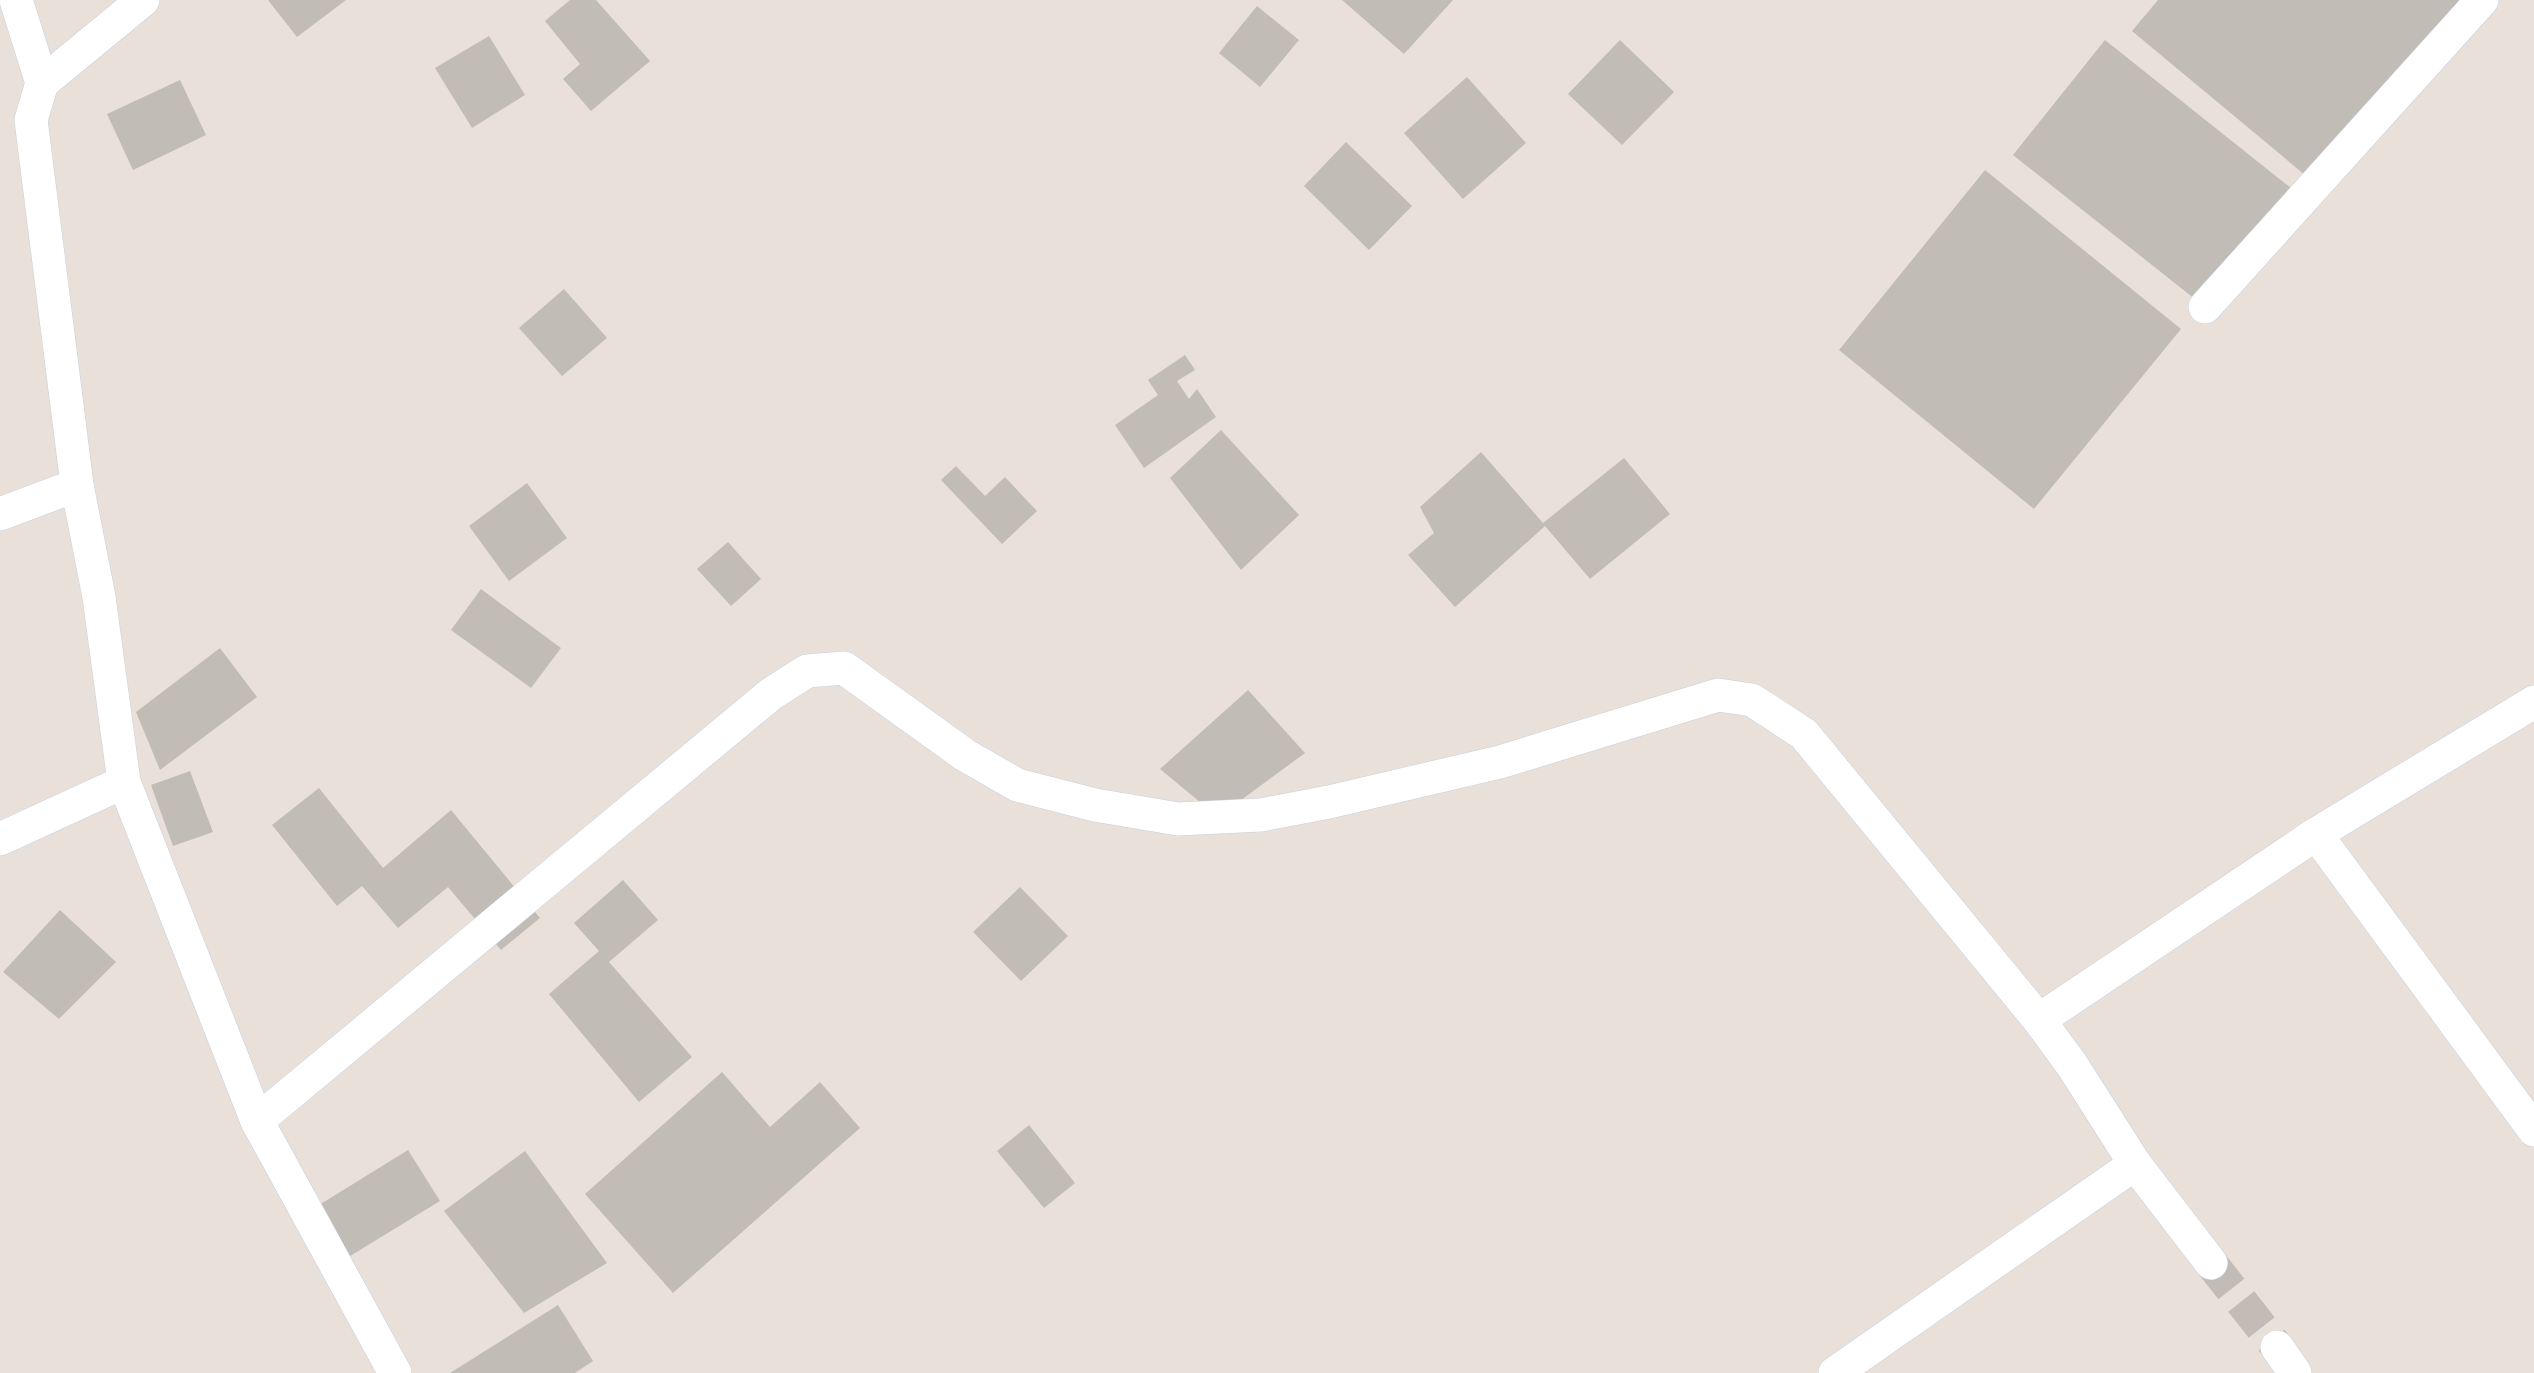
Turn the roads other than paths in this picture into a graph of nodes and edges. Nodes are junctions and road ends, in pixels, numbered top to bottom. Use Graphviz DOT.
graph roads {
  1 [pos="15,0"];
  2 [pos="143,0"];
  3 [pos="2482,0"];
  4 [pos="0,4"];
  5 [pos="42,83"];
  6 [pos="2205,307"];
  7 [pos="77,485"];
  8 [pos="0,514"];
  9 [pos="2534,702"];
  10 [pos="124,782"];
  11 [pos="2316,834"];
  12 [pos="0,839"];
  13 [pos="2039,1020"];
  14 [pos="257,1121"];
  15 [pos="2534,1130"];
  16 [pos="2135,1164"];
  17 [pos="2211,1263"];
  18 [pos="395,1373"];
  19 [pos="1835,1373"];
  1 -- 4 [label="street"];
  1 -- 5 [label="street"];
  2 -- 5 [label="street"];
  3 -- 6 [label="street"];
  5 -- 7 [label="street"];
  7 -- 8 [label="street"];
  7 -- 10 [label="street"];
  9 -- 11 [label="street"];
  10 -- 12 [label="street"];
  10 -- 14 [label="street"];
  11 -- 13 [label="street"];
  11 -- 15 [label="street"];
  13 -- 14 [label="street"];
  13 -- 16 [label="street"];
  14 -- 18 [label="street"];
  16 -- 17 [label="street"];
  16 -- 19 [label="street"];
}
